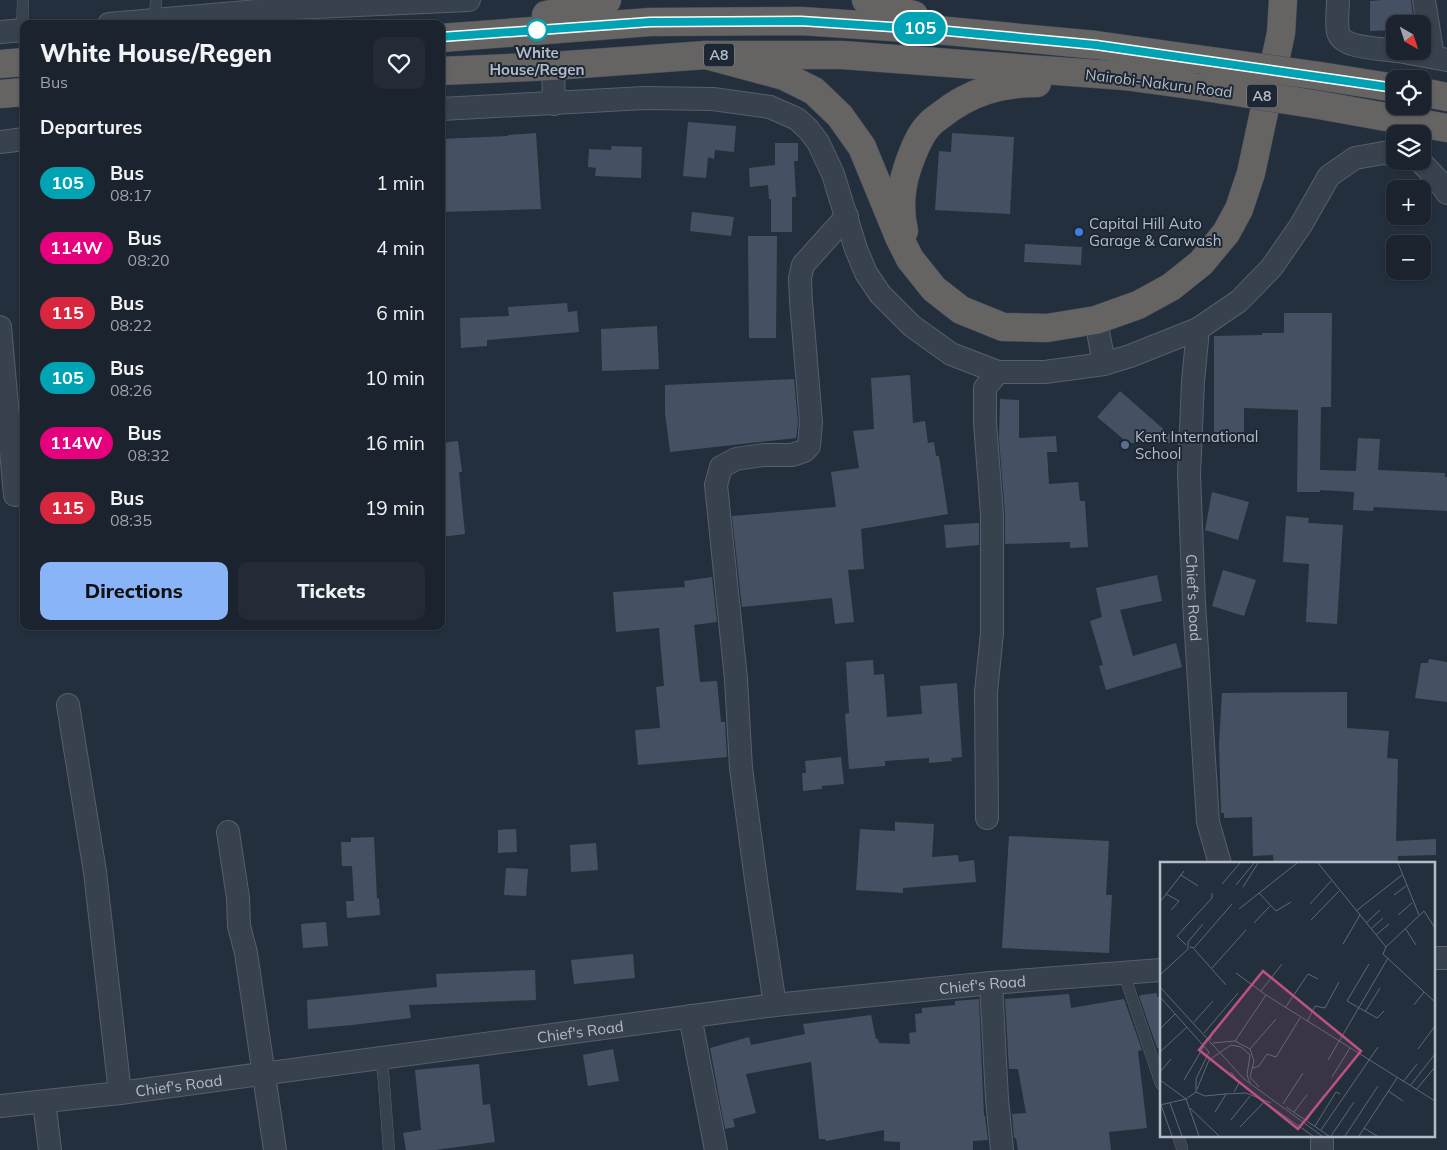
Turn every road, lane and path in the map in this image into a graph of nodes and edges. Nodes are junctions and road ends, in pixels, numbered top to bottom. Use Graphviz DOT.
graph roads {
  1 [pos="23,0"];
  2 [pos="469,0"];
  3 [pos="607,0"];
  4 [pos="866,0"];
  5 [pos="1283,0"];
  6 [pos="1338,0"];
  7 [pos="1424,0"];
  8 [pos="292,4"];
  9 [pos="897,6"];
  10 [pos="155,15"];
  11 [pos="23,20"];
  12 [pos="130,20"];
  13 [pos="20,30"];
  14 [pos="445,31"];
  15 [pos="0,32"];
  16 [pos="445,38"];
  17 [pos="1096,45"];
  18 [pos="1386,49"];
  19 [pos="706,55"];
  20 [pos="1440,58"];
  21 [pos="20,62"];
  22 [pos="0,64"];
  23 [pos="553,66"];
  24 [pos="445,71"];
  25 [pos="1124,76"];
  26 [pos="1386,87"];
  27 [pos="20,92"];
  28 [pos="0,94"];
  29 [pos="1431,94"];
  30 [pos="1447,97"];
  31 [pos="554,104"];
  32 [pos="445,109"];
  33 [pos="1447,128"];
  34 [pos="20,140"];
  35 [pos="0,142"];
  36 [pos="1386,154"];
  37 [pos="1431,162"];
  38 [pos="1447,164"];
  39 [pos="1430,170"];
  40 [pos="1447,193"];
  41 [pos="847,216"];
  42 [pos="910,259"];
  43 [pos="1096,320"];
  44 [pos="0,327"];
  45 [pos="1198,329"];
  46 [pos="1104,364"];
  47 [pos="998,372"];
  48 [pos="15,495"];
  49 [pos="68,705"];
  50 [pos="987,818"];
  51 [pos="228,832"];
  52 [pos="1219,862"];
  53 [pos="1434,958"];
  54 [pos="1447,958"];
  55 [pos="1160,970"];
  56 [pos="1124,974"];
  57 [pos="990,982"];
  58 [pos="775,1005"];
  59 [pos="690,1016"];
  60 [pos="382,1058"];
  61 [pos="263,1073"];
  62 [pos="1160,1081"];
  63 [pos="120,1093"];
  64 [pos="44,1102"];
  65 [pos="0,1106"];
  66 [pos="1179,1138"];
  67 [pos="1182,1148"];
  68 [pos="50,1150"];
  69 [pos="275,1150"];
  70 [pos="389,1150"];
  71 [pos="716,1150"];
  72 [pos="1002,1150"];
  1 -- 11 [label="lane"];
  2 -- 8 [label="street"];
  3 -- 14 [label="highway"];
  4 -- 9 [label="highway"];
  5 -- 43 [label="highway"];
  6 -- 18 [label="street"];
  7 -- 20 [label="street"];
  8 -- 10 [label="street"];
  9 -- 17 [label="highway"];
  10 -- 12 [label="street"];
  13 -- 15 [label="street"];
  16 -- 17 [label="highway, Nairobi-Nakuru Road / A8"];
  17 -- 26 [label="highway, Nairobi-Nakuru Road / A8, bridge"];
  19 -- 23 [label="highway, A8"];
  19 -- 25 [label="highway, Nairobi-Nakuru Road / A8"];
  19 -- 42 [label="highway"];
  21 -- 22 [label="highway"];
  23 -- 24 [label="highway, A8"];
  23 -- 31 [label="street"];
  25 -- 33 [label="highway, Nairobi-Nakuru Road / A8, bridge"];
  25 -- 42 [label="highway"];
  27 -- 28 [label="highway"];
  29 -- 30 [label="highway"];
  31 -- 32 [label="street"];
  31 -- 41 [label="street"];
  34 -- 35 [label="street"];
  36 -- 45 [label="street"];
  37 -- 38 [label="street"];
  39 -- 40 [label="street"];
  41 -- 47 [label="street"];
  41 -- 58 [label="street"];
  42 -- 43 [label="highway"];
  43 -- 46 [label="street"];
  44 -- 48 [label="street"];
  45 -- 46 [label="street"];
  45 -- 52 [label="street, Chief's Road"];
  46 -- 47 [label="street"];
  47 -- 50 [label="street"];
  49 -- 63 [label="street"];
  51 -- 61 [label="street"];
  53 -- 54 [label="street"];
  55 -- 56 [label="street, Chief's Road"];
  56 -- 57 [label="street, Chief's Road"];
  56 -- 62 [label="lane"];
  57 -- 58 [label="street, Chief's Road"];
  57 -- 72 [label="street"];
  58 -- 59 [label="street, Chief's Road"];
  59 -- 60 [label="street, Chief's Road"];
  59 -- 71 [label="street"];
  60 -- 61 [label="street, Chief's Road"];
  60 -- 70 [label="lane"];
  61 -- 63 [label="street, Chief's Road"];
  61 -- 69 [label="street"];
  63 -- 64 [label="street, Chief's Road"];
  64 -- 65 [label="street, Chief's Road"];
  64 -- 68 [label="street"];
  66 -- 67 [label="lane"];
}
